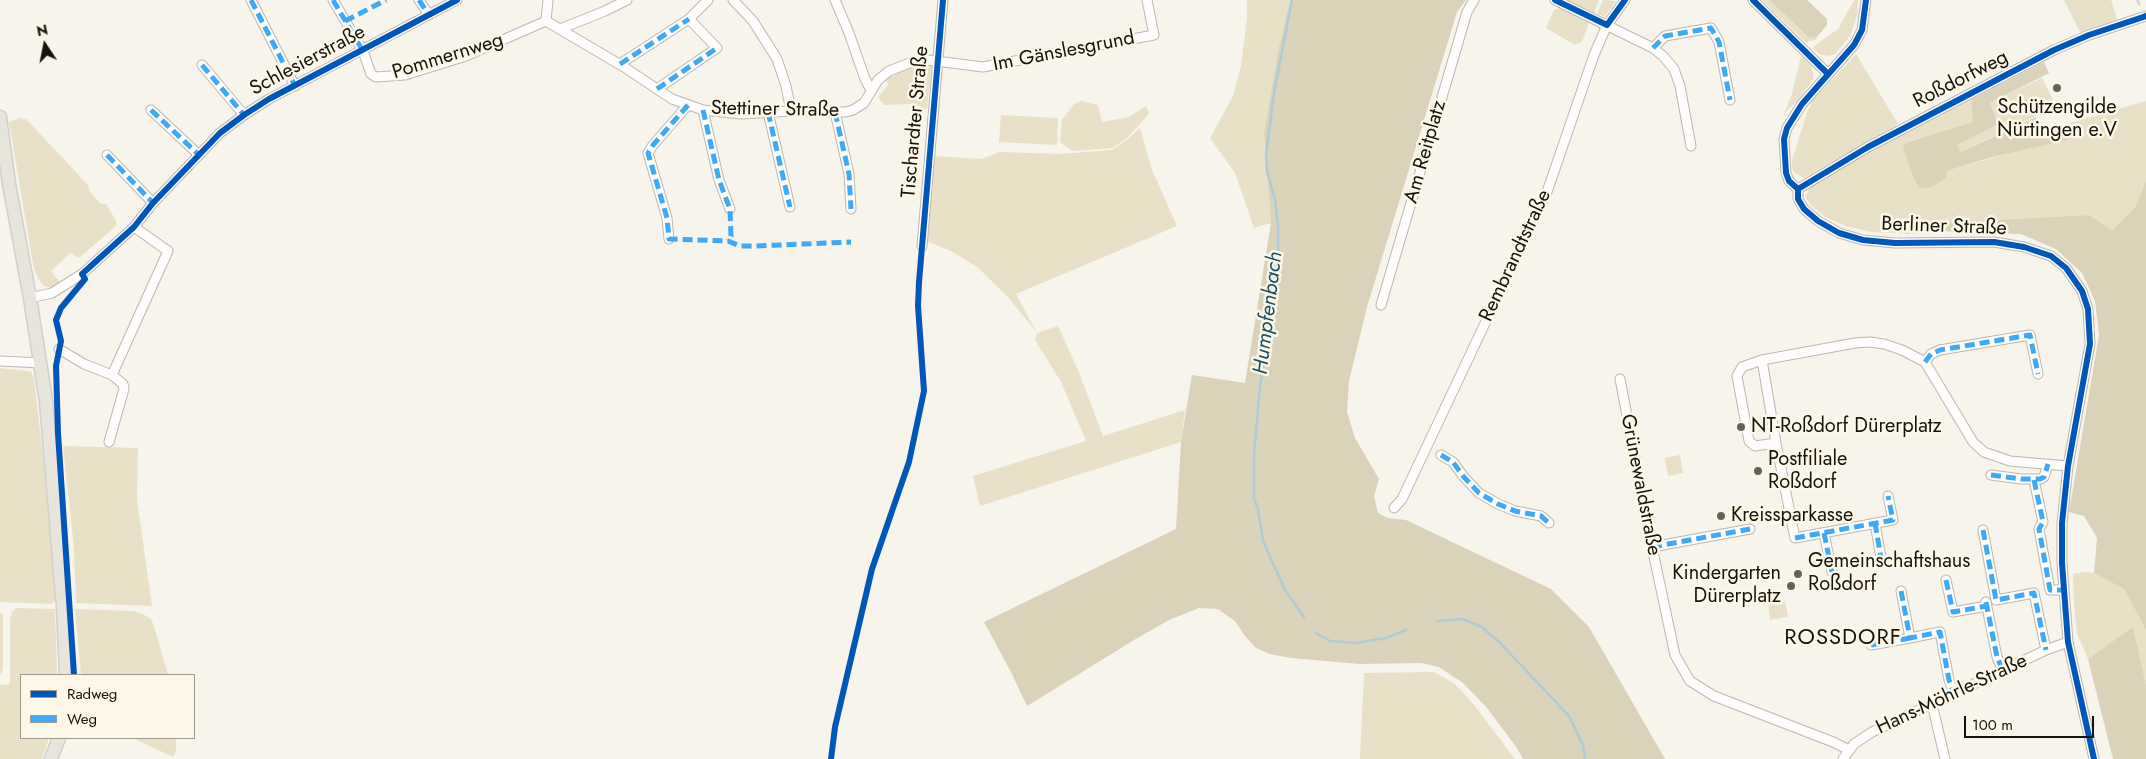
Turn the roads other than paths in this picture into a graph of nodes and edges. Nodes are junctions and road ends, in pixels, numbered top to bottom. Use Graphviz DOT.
graph roads {
  1 [pos="251,0"];
  2 [pos="333,0"];
  3 [pos="419,0"];
  4 [pos="457,0"];
  5 [pos="548,0"];
  6 [pos="627,0"];
  7 [pos="708,0"];
  8 [pos="734,0"];
  9 [pos="835,0"];
  10 [pos="943,0"];
  11 [pos="1147,0"];
  12 [pos="1474,0"];
  13 [pos="1555,0"];
  14 [pos="1625,0"];
  15 [pos="1753,0"];
  16 [pos="1866,0"];
  17 [pos="429,15"];
  18 [pos="2146,16"];
  19 [pos="689,20"];
  20 [pos="546,21"];
  21 [pos="1607,25"];
  22 [pos="560,29"];
  23 [pos="1653,48"];
  24 [pos="363,51"];
  25 [pos="938,62"];
  26 [pos="620,64"];
  27 [pos="202,65"];
  28 [pos="1828,74"];
  29 [pos="294,86"];
  30 [pos="657,89"];
  31 [pos="871,90"];
  32 [pos="1730,100"];
  33 [pos="688,105"];
  34 [pos="151,110"];
  35 [pos="703,110"];
  36 [pos="791,111"];
  37 [pos="768,112"];
  38 [pos="834,112"];
  39 [pos="244,115"];
  40 [pos="0,117"];
  41 [pos="1691,146"];
  42 [pos="107,155"];
  43 [pos="199,155"];
  44 [pos="1798,189"];
  45 [pos="153,203"];
  46 [pos="790,208"];
  47 [pos="730,209"];
  48 [pos="851,209"];
  49 [pos="134,227"];
  50 [pos="669,239"];
  51 [pos="922,246"];
  52 [pos="30,298"];
  53 [pos="1381,305"];
  54 [pos="59,349"];
  55 [pos="1762,360"];
  56 [pos="0,361"];
  57 [pos="1925,362"];
  58 [pos="41,363"];
  59 [pos="2038,374"];
  60 [pos="112,376"];
  61 [pos="1620,379"];
  62 [pos="109,442"];
  63 [pos="1776,444"];
  64 [pos="1441,455"];
  65 [pos="2048,464"];
  66 [pos="2068,466"];
  67 [pos="1991,475"];
  68 [pos="2034,480"];
  69 [pos="1888,496"];
  70 [pos="1394,508"];
  71 [pos="1549,523"];
  72 [pos="1874,523"];
  73 [pos="1750,529"];
  74 [pos="1983,530"];
  75 [pos="1824,533"];
  76 [pos="1652,547"];
  77 [pos="1881,558"];
  78 [pos="1832,572"];
  79 [pos="1946,580"];
  80 [pos="1901,590"];
  81 [pos="2064,590"];
  82 [pos="1910,638"];
  83 [pos="2068,642"];
  84 [pos="1871,645"];
  85 [pos="2046,650"];
  86 [pos="2003,671"];
  87 [pos="66,674"];
  88 [pos="1954,694"];
  89 [pos="1932,704"];
  90 [pos="59,739"];
  91 [pos="1849,750"];
  92 [pos="51,759"];
  93 [pos="1843,759"];
  94 [pos="1945,759"];
  95 [pos="2094,759"];
  1 -- 29 [label="street"];
  2 -- 24 [label="street"];
  3 -- 17 [label="street"];
  4 -- 17 [label="street, Schlesierstraße"];
  5 -- 20 [label="street"];
  6 -- 22 [label="street"];
  7 -- 19 [label="street"];
  8 -- 36 [label="street"];
  9 -- 31 [label="street"];
  10 -- 25 [label="street, Tischardter Straße"];
  11 -- 25 [label="street, Im Gänslesgrund"];
  12 -- 53 [label="street, Am Reitplatz"];
  13 -- 21 [label="street"];
  14 -- 21 [label="street, Rembrandtstraße"];
  15 -- 28 [label="street"];
  16 -- 28 [label="street, Berliner Straße"];
  17 -- 24 [label="street, Schlesierstraße"];
  18 -- 44 [label="street, Roßdorfweg"];
  19 -- 26 [label="street"];
  19 -- 30 [label="street"];
  20 -- 22 [label="street, Stettiner Straße"];
  20 -- 24 [label="street, Pommernweg"];
  21 -- 23 [label="street"];
  21 -- 70 [label="street, Rembrandtstraße"];
  22 -- 26 [label="street, Stettiner Straße"];
  23 -- 32 [label="street"];
  23 -- 41 [label="street"];
  24 -- 29 [label="street, Schlesierstraße"];
  25 -- 31 [label="street, Stettiner Straße"];
  25 -- 51 [label="street, Tischardter Straße"];
  26 -- 30 [label="street, Stettiner Straße"];
  27 -- 39 [label="street"];
  28 -- 44 [label="street, Berliner Straße"];
  29 -- 39 [label="street, Schlesierstraße"];
  30 -- 33 [label="street, Stettiner Straße"];
  31 -- 38 [label="street, Stettiner Straße"];
  33 -- 35 [label="street, Stettiner Straße"];
  33 -- 50 [label="street"];
  34 -- 43 [label="street"];
  35 -- 37 [label="street, Stettiner Straße"];
  35 -- 47 [label="street"];
  36 -- 37 [label="street, Stettiner Straße"];
  36 -- 38 [label="street, Stettiner Straße"];
  37 -- 46 [label="street"];
  38 -- 48 [label="street"];
  39 -- 43 [label="street, Schlesierstraße"];
  40 -- 52 [label="main road"];
  42 -- 45 [label="street"];
  43 -- 45 [label="street, Schlesierstraße"];
  44 -- 66 [label="street, Berliner Straße"];
  45 -- 49 [label="street, Schlesierstraße"];
  49 -- 52 [label="street, Schlesierstraße"];
  49 -- 60 [label="street"];
  52 -- 58 [label="main road"];
  54 -- 60 [label="street"];
  55 -- 57 [label="street"];
  55 -- 63 [label="street"];
  55 -- 63 [label="street"];
  56 -- 58 [label="street"];
  57 -- 59 [label="street"];
  57 -- 65 [label="street"];
  58 -- 87 [label="main road"];
  60 -- 62 [label="street"];
  61 -- 76 [label="street, Grünewaldstraße"];
  63 -- 75 [label="street"];
  64 -- 71 [label="street"];
  65 -- 66 [label="street"];
  65 -- 68 [label="street"];
  66 -- 81 [label="street, Berliner Straße"];
  67 -- 68 [label="street"];
  68 -- 81 [label="street"];
  69 -- 72 [label="street"];
  72 -- 75 [label="street"];
  72 -- 77 [label="street"];
  73 -- 76 [label="street"];
  74 -- 85 [label="street"];
  75 -- 78 [label="street"];
  76 -- 91 [label="street, Grünewaldstraße"];
  79 -- 86 [label="street"];
  80 -- 82 [label="street"];
  81 -- 83 [label="street, Berliner Straße"];
  82 -- 84 [label="street"];
  82 -- 88 [label="street"];
  83 -- 85 [label="street, Hans-Möhrle-Straße"];
  83 -- 95 [label="street, Berliner Straße"];
  85 -- 86 [label="street, Hans-Möhrle-Straße"];
  86 -- 88 [label="street, Hans-Möhrle-Straße"];
  88 -- 89 [label="street, Hans-Möhrle-Straße"];
  89 -- 91 [label="street, Hans-Möhrle-Straße"];
  89 -- 94 [label="street"];
  90 -- 92 [label="main road"];
  91 -- 93 [label="street, Hans-Möhrle-Straße"];
}
